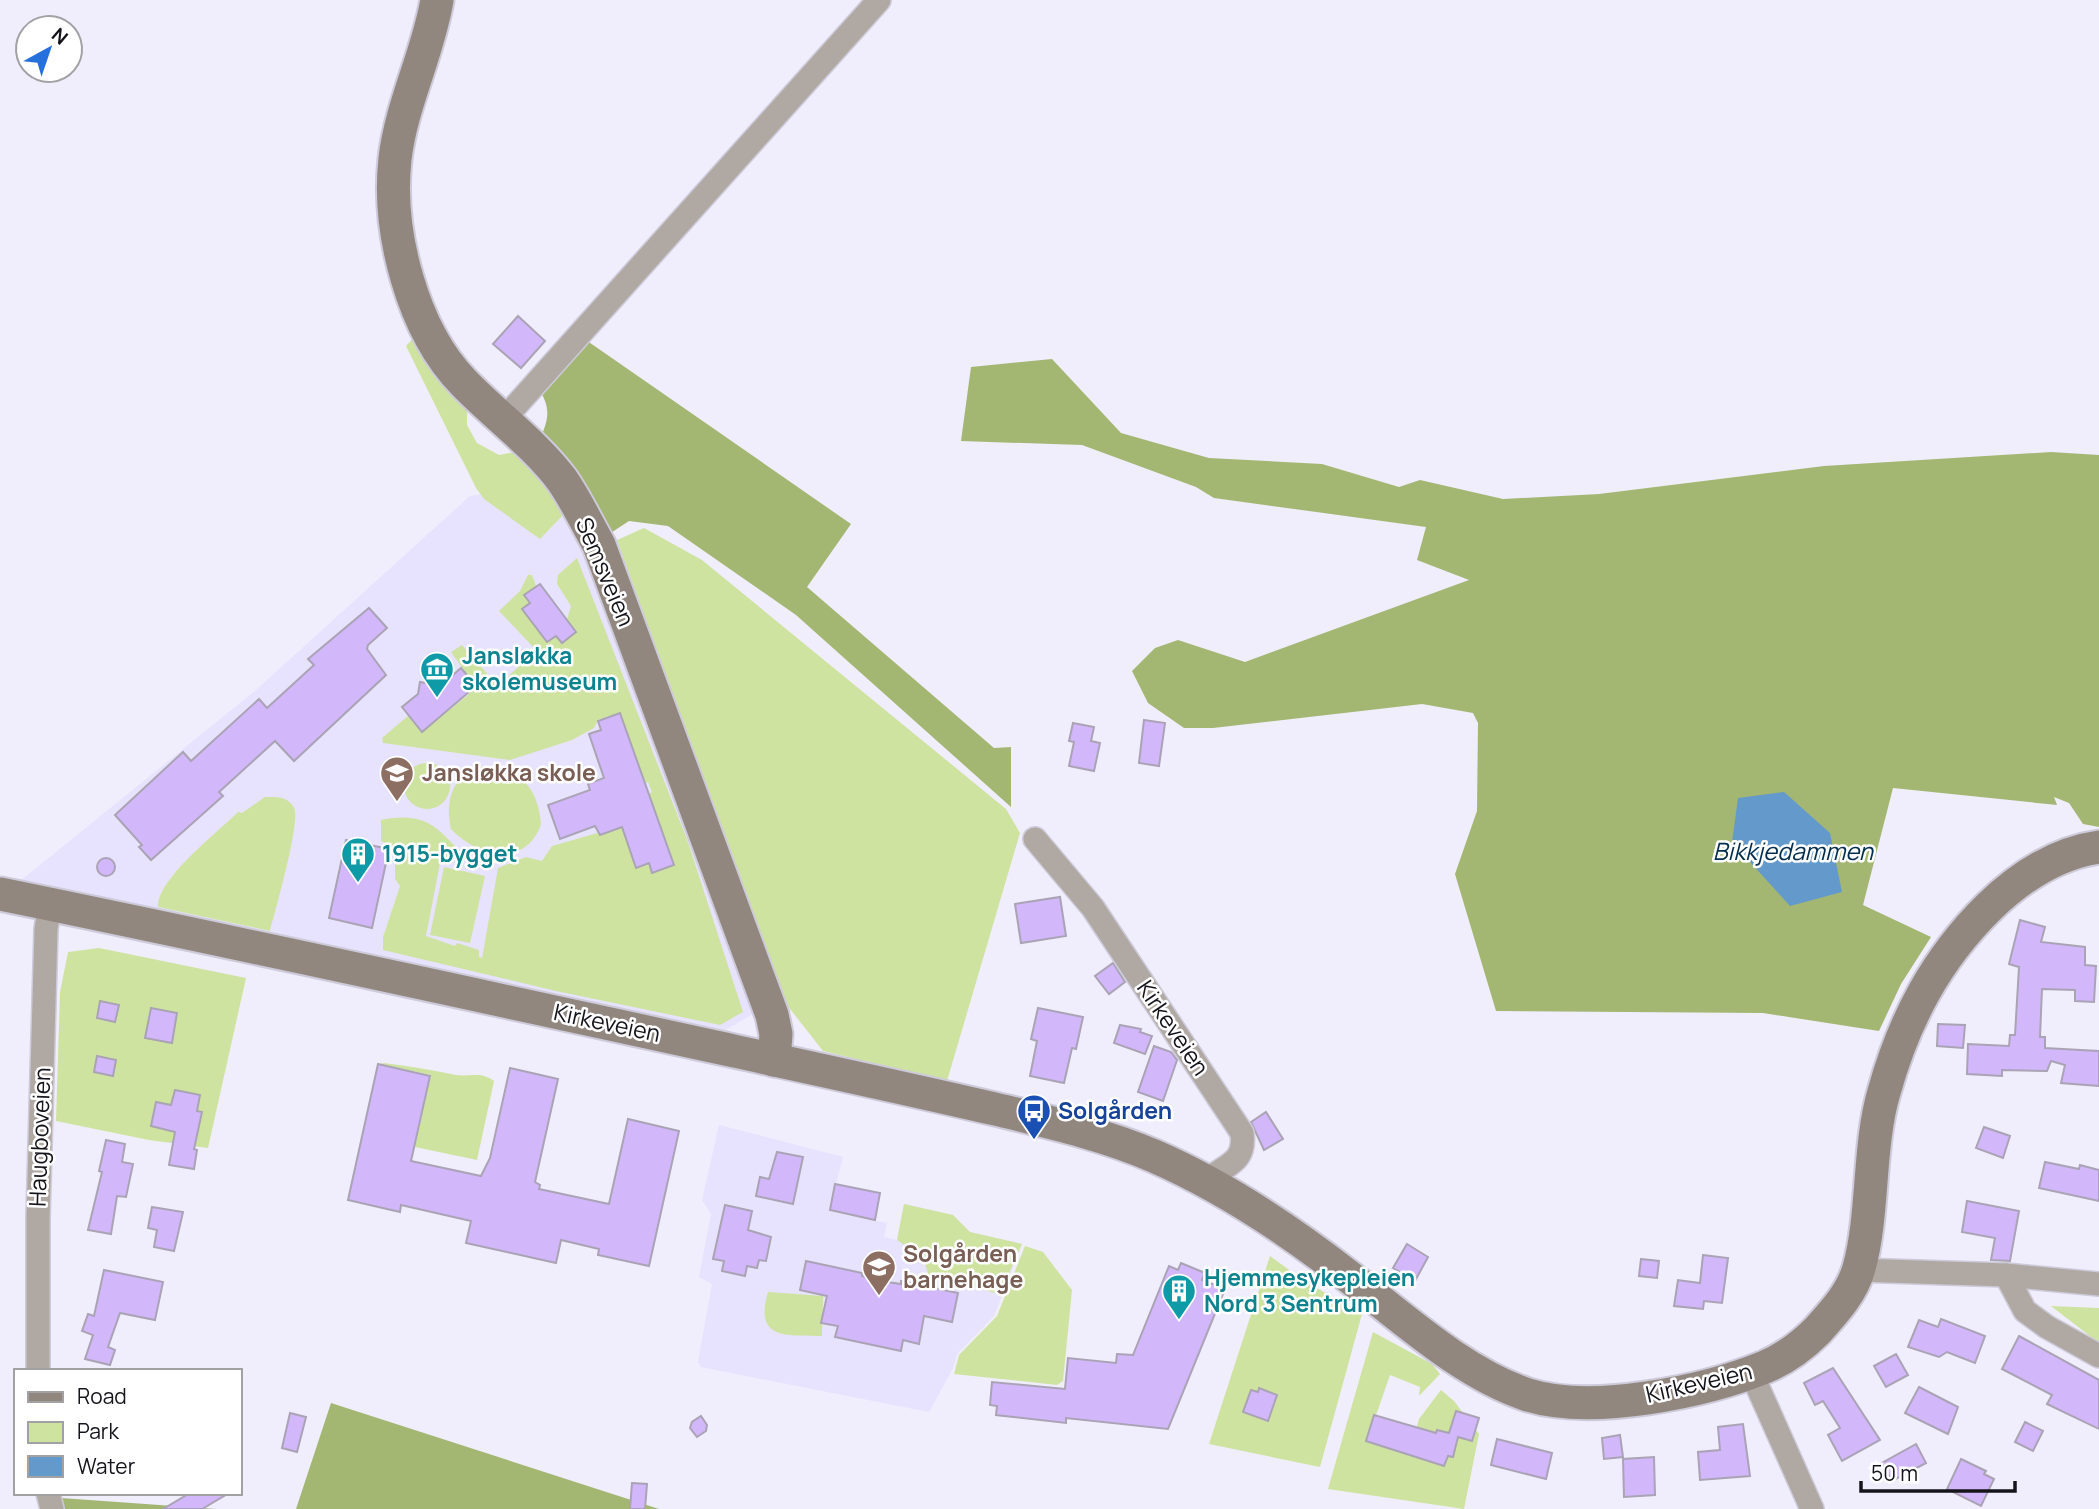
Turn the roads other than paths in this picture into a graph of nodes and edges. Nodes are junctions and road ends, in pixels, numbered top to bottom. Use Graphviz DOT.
graph roads {
  1 [pos="437,0"];
  2 [pos="879,0"];
  3 [pos="503,420"];
  4 [pos="1035,839"];
  5 [pos="2099,847"];
  6 [pos="0,894"];
  7 [pos="50,904"];
  8 [pos="774,1060"];
  9 [pos="1205,1182"];
  10 [pos="1858,1270"];
  11 [pos="2006,1275"];
  12 [pos="2099,1284"];
  13 [pos="2099,1356"];
  14 [pos="38,1369"];
  15 [pos="1751,1372"];
  16 [pos="1812,1509"];
  1 -- 3 [label="main road, Semsveien"];
  2 -- 3 [label="street"];
  3 -- 8 [label="main road, Semsveien"];
  4 -- 9 [label="street, Kirkeveien"];
  5 -- 10 [label="main road, Kirkeveien"];
  6 -- 7 [label="main road, Kirkeveien"];
  7 -- 8 [label="main road, Kirkeveien"];
  7 -- 14 [label="street, Haugboveien"];
  8 -- 9 [label="main road, Kirkeveien"];
  9 -- 15 [label="main road, Kirkeveien"];
  10 -- 11 [label="street"];
  10 -- 15 [label="main road, Kirkeveien"];
  11 -- 12 [label="street"];
  11 -- 13 [label="street"];
  15 -- 16 [label="street"];
}
